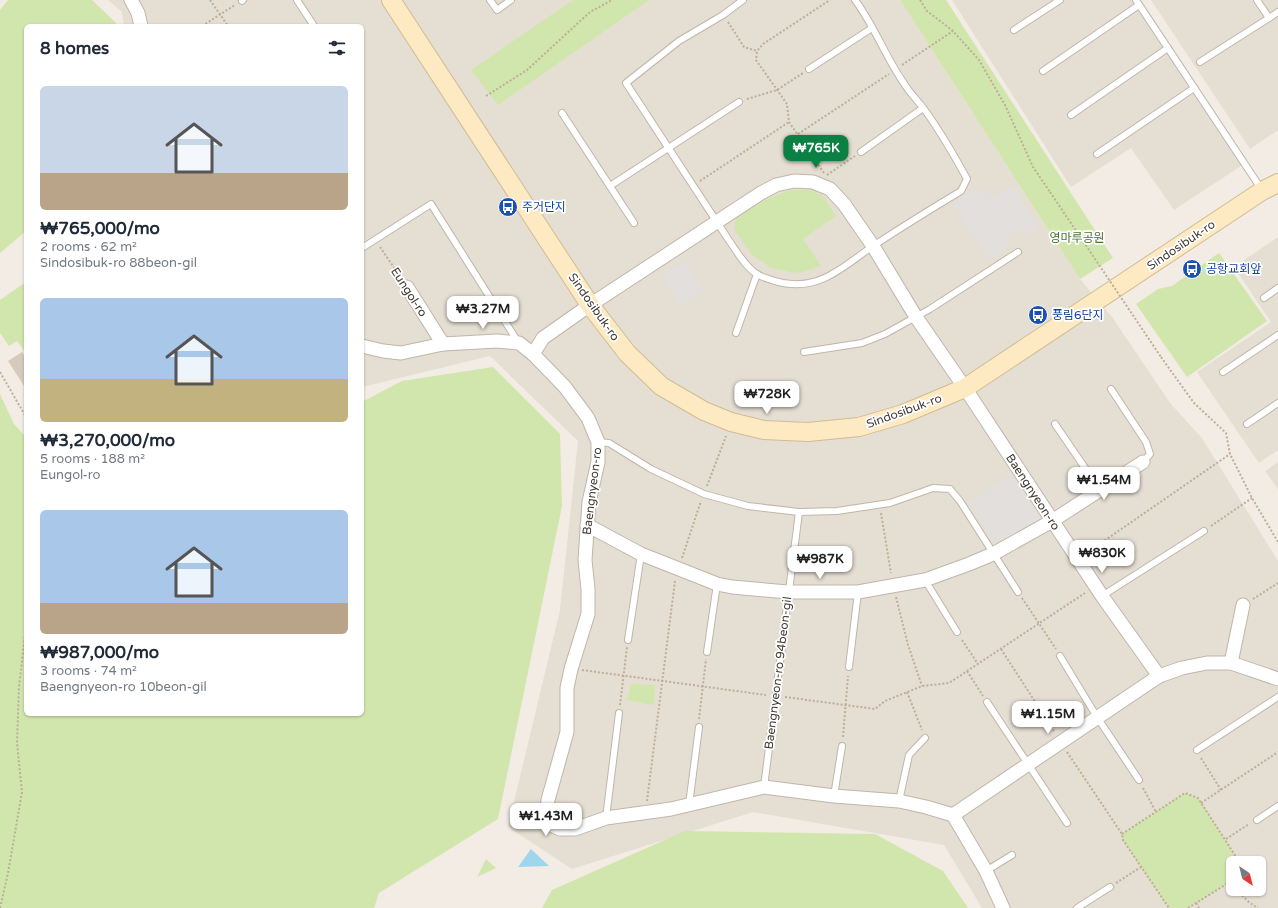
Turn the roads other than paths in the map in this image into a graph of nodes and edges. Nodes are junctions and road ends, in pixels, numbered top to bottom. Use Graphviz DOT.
graph roads {
  1 [pos="131,0"];
  2 [pos="297,0"];
  3 [pos="391,0"];
  4 [pos="490,0"];
  5 [pos="511,0"];
  6 [pos="743,0"];
  7 [pos="855,0"];
  8 [pos="1060,0"];
  9 [pos="1257,0"];
  10 [pos="1138,3"];
  11 [pos="1278,12"];
  12 [pos="1269,18"];
  13 [pos="140,24"];
  14 [pos="313,24"];
  15 [pos="872,28"];
  16 [pos="1014,30"];
  17 [pos="1168,48"];
  18 [pos="1200,62"];
  19 [pos="809,70"];
  20 [pos="1042,71"];
  21 [pos="1194,88"];
  22 [pos="739,102"];
  23 [pos="923,108"];
  24 [pos="562,113"];
  25 [pos="1071,115"];
  26 [pos="668,147"];
  27 [pos="861,152"];
  28 [pos="1097,154"];
  29 [pos="1278,183"];
  30 [pos="610,186"];
  31 [pos="1262,191"];
  32 [pos="717,222"];
  33 [pos="634,223"];
  34 [pos="873,246"];
  35 [pos="364,247"];
  36 [pos="1018,252"];
  37 [pos="757,274"];
  38 [pos="407,288"];
  39 [pos="1278,288"];
  40 [pos="1264,298"];
  41 [pos="590,305"];
  42 [pos="916,317"];
  43 [pos="736,333"];
  44 [pos="1278,335"];
  45 [pos="519,343"];
  46 [pos="443,344"];
  47 [pos="364,347"];
  48 [pos="804,352"];
  49 [pos="533,354"];
  50 [pos="1223,372"];
  51 [pos="965,388"];
  52 [pos="1111,389"];
  53 [pos="1278,403"];
  54 [pos="1055,424"];
  55 [pos="1247,424"];
  56 [pos="598,442"];
  57 [pos="1143,462"];
  58 [pos="1100,490"];
  59 [pos="798,512"];
  60 [pos="1052,521"];
  61 [pos="587,525"];
  62 [pos="1204,531"];
  63 [pos="641,554"];
  64 [pos="993,554"];
  65 [pos="925,580"];
  66 [pos="717,584"];
  67 [pos="788,592"];
  68 [pos="858,592"];
  69 [pos="1018,592"];
  70 [pos="1102,596"];
  71 [pos="1244,605"];
  72 [pos="956,632"];
  73 [pos="628,640"];
  74 [pos="707,652"];
  75 [pos="1060,656"];
  76 [pos="1231,664"];
  77 [pos="849,667"];
  78 [pos="1159,676"];
  79 [pos="1278,679"];
  80 [pos="1278,697"];
  81 [pos="987,702"];
  82 [pos="619,713"];
  83 [pos="1097,717"];
  84 [pos="698,727"];
  85 [pos="925,738"];
  86 [pos="842,746"];
  87 [pos="1197,750"];
  88 [pos="1028,764"];
  89 [pos="1139,780"];
  90 [pos="764,788"];
  91 [pos="834,796"];
  92 [pos="899,801"];
  93 [pos="689,805"];
  94 [pos="1278,806"];
  95 [pos="953,815"];
  96 [pos="606,818"];
  97 [pos="1257,820"];
  98 [pos="1067,823"];
  99 [pos="1012,855"];
  100 [pos="986,871"];
  101 [pos="1110,887"];
  102 [pos="1003,908"];
  103 [pos="1077,908"];
  1 -- 13 [label="street"];
  2 -- 14 [label="lane"];
  3 -- 41 [label="street, Sindosibuk-ro"];
  4 -- 5 [label="lane"];
  6 -- 26 [label="lane"];
  7 -- 15 [label="lane"];
  8 -- 16 [label="lane"];
  9 -- 12 [label="lane"];
  10 -- 17 [label="lane"];
  10 -- 20 [label="lane"];
  11 -- 12 [label="lane"];
  12 -- 18 [label="lane"];
  15 -- 19 [label="lane"];
  15 -- 23 [label="lane"];
  17 -- 21 [label="lane"];
  17 -- 25 [label="lane"];
  21 -- 28 [label="lane"];
  21 -- 31 [label="lane"];
  22 -- 26 [label="lane"];
  23 -- 27 [label="lane"];
  23 -- 34 [label="lane"];
  24 -- 30 [label="lane"];
  26 -- 30 [label="lane"];
  26 -- 32 [label="lane"];
  29 -- 31 [label="street, Sindosibuk-ro"];
  30 -- 33 [label="lane"];
  31 -- 51 [label="street, Sindosibuk-ro"];
  32 -- 34 [label="street"];
  32 -- 37 [label="lane"];
  32 -- 41 [label="street"];
  34 -- 37 [label="lane"];
  34 -- 42 [label="street, Baengnyeon-ro"];
  35 -- 45 [label="lane"];
  36 -- 42 [label="lane"];
  37 -- 43 [label="lane"];
  38 -- 46 [label="street, Eungol-ro"];
  39 -- 40 [label="lane"];
  41 -- 49 [label="street"];
  41 -- 51 [label="street, Sindosibuk-ro"];
  42 -- 48 [label="lane"];
  42 -- 51 [label="street, Baengnyeon-ro"];
  44 -- 50 [label="lane"];
  45 -- 46 [label="street"];
  45 -- 49 [label="street"];
  46 -- 47 [label="street"];
  49 -- 56 [label="street, Baengnyeon-ro"];
  51 -- 60 [label="street, Baengnyeon-ro"];
  52 -- 57 [label="lane"];
  53 -- 55 [label="lane"];
  54 -- 58 [label="lane"];
  56 -- 59 [label="lane"];
  56 -- 61 [label="street, Baengnyeon-ro"];
  57 -- 58 [label="street"];
  58 -- 60 [label="street"];
  59 -- 64 [label="lane"];
  59 -- 67 [label="lane, Baengnyeon-ro 94beon-gil"];
  60 -- 64 [label="street"];
  60 -- 70 [label="street, Baengnyeon-ro"];
  61 -- 63 [label="street"];
  61 -- 96 [label="street, Baengnyeon-ro"];
  62 -- 70 [label="lane"];
  63 -- 66 [label="street"];
  63 -- 73 [label="lane"];
  64 -- 65 [label="street"];
  64 -- 69 [label="lane"];
  65 -- 68 [label="street"];
  65 -- 72 [label="lane"];
  66 -- 67 [label="street"];
  66 -- 74 [label="lane"];
  67 -- 68 [label="street"];
  67 -- 90 [label="lane, Baengnyeon-ro 94beon-gil"];
  68 -- 77 [label="lane"];
  70 -- 78 [label="street, Baengnyeon-ro"];
  71 -- 76 [label="street"];
  75 -- 83 [label="lane"];
  76 -- 78 [label="street"];
  76 -- 79 [label="street"];
  78 -- 83 [label="street"];
  80 -- 87 [label="lane"];
  81 -- 88 [label="lane"];
  82 -- 96 [label="lane"];
  83 -- 88 [label="street"];
  83 -- 89 [label="lane"];
  84 -- 93 [label="lane"];
  85 -- 92 [label="lane"];
  86 -- 91 [label="lane"];
  88 -- 95 [label="street"];
  88 -- 98 [label="lane"];
  90 -- 91 [label="street, Baengnyeon-ro"];
  90 -- 93 [label="street, Baengnyeon-ro"];
  91 -- 92 [label="street, Baengnyeon-ro"];
  92 -- 95 [label="street, Baengnyeon-ro"];
  93 -- 96 [label="street, Baengnyeon-ro"];
  94 -- 97 [label="lane"];
  95 -- 100 [label="street"];
  99 -- 100 [label="lane"];
  100 -- 102 [label="street"];
  101 -- 103 [label="lane"];
}
